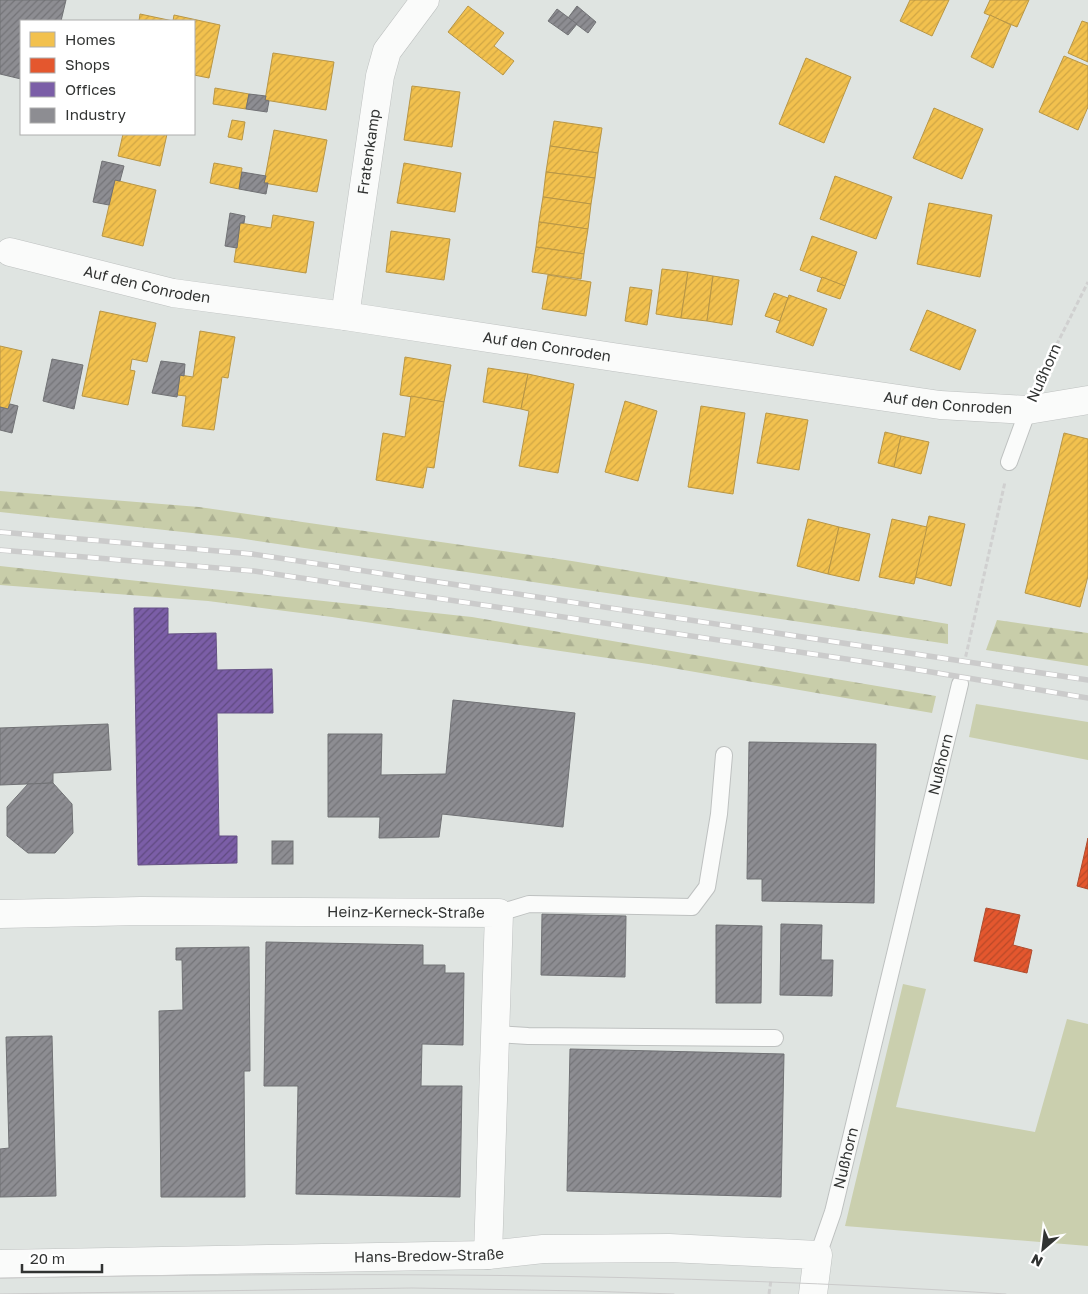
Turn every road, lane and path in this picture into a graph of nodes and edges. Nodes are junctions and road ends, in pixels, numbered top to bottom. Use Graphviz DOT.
graph roads {
  1 [pos="425,0"];
  2 [pos="5,250"];
  3 [pos="1088,282"];
  4 [pos="345,316"];
  5 [pos="1088,400"];
  6 [pos="1028,410"];
  7 [pos="1009,462"];
  8 [pos="960,684"];
  9 [pos="724,755"];
  10 [pos="499,913"];
  11 [pos="0,914"];
  12 [pos="495,1034"];
  13 [pos="775,1038"];
  14 [pos="818,1255"];
  15 [pos="488,1256"];
  16 [pos="0,1264"];
  17 [pos="812,1294"];
  1 -- 4 [label="street, Fratenkamp"];
  2 -- 4 [label="street, Auf den Conroden"];
  3 -- 6 [label="path, Nußhorn"];
  4 -- 6 [label="street, Auf den Conroden"];
  5 -- 6 [label="street, Auf den Conroden"];
  6 -- 7 [label="lane, Nußhorn"];
  7 -- 8 [label="path"];
  8 -- 14 [label="lane, Nußhorn"];
  9 -- 10 [label="lane"];
  10 -- 11 [label="street, Heinz-Kerneck-Straße"];
  10 -- 12 [label="street, Heinz-Kerneck-Straße"];
  12 -- 13 [label="lane"];
  12 -- 15 [label="street, Heinz-Kerneck-Straße"];
  14 -- 15 [label="street, Hans-Bredow-Straße"];
  14 -- 17 [label="street"];
  15 -- 16 [label="street, Hans-Bredow-Straße"];
}
